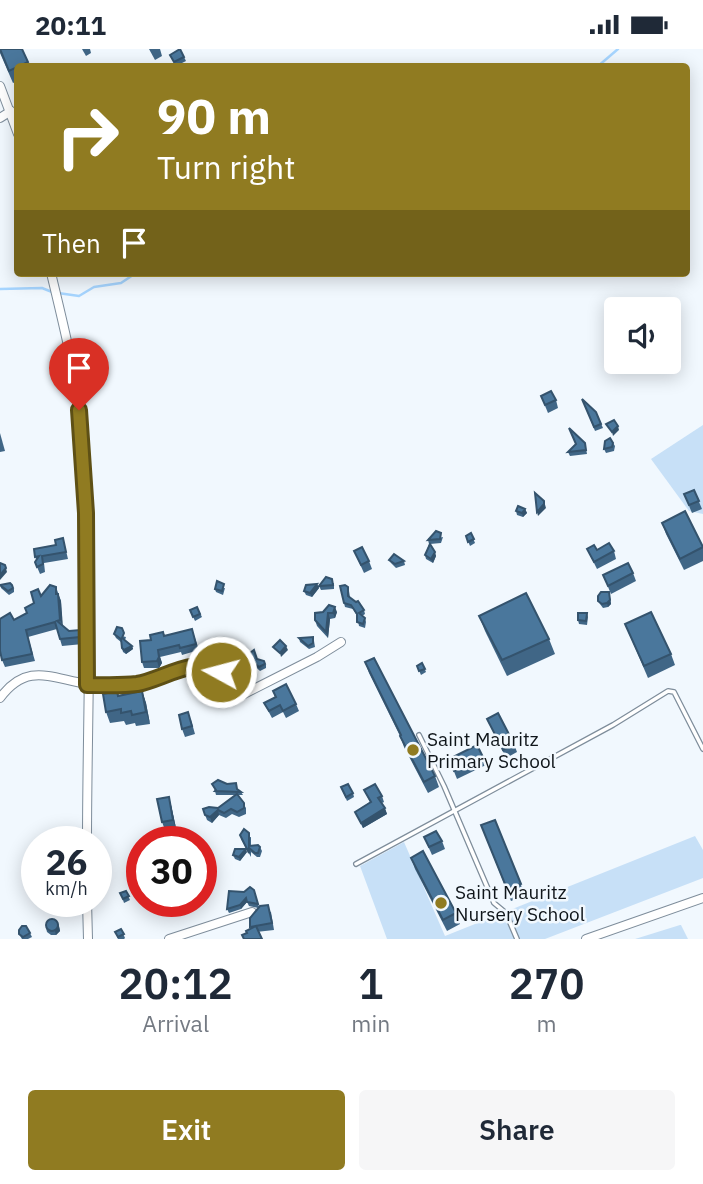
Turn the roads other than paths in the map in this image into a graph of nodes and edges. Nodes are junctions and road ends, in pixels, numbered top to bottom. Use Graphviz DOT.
graph roads {
  1 [pos="0,86"];
  2 [pos="11,111"];
  3 [pos="0,118"];
  4 [pos="14,121"];
  5 [pos="52,277"];
  6 [pos="341,642"];
  7 [pos="87,685"];
  8 [pos="0,698"];
  9 [pos="419,735"];
  10 [pos="703,749"];
  11 [pos="455,811"];
  12 [pos="87,826"];
  13 [pos="356,864"];
  14 [pos="703,898"];
  15 [pos="252,912"];
  16 [pos="87,917"];
  17 [pos="88,939"];
  18 [pos="169,939"];
  19 [pos="517,939"];
  20 [pos="586,939"];
  1 -- 2 [label="street"];
  2 -- 3 [label="street"];
  2 -- 4 [label="street"];
  5 -- 7 [label="street"];
  6 -- 7 [label="street"];
  7 -- 8 [label="street"];
  7 -- 12 [label="street"];
  9 -- 11 [label="lane"];
  10 -- 11 [label="lane"];
  11 -- 13 [label="lane"];
  11 -- 19 [label="lane"];
  14 -- 20 [label="street"];
  15 -- 18 [label="street"];
  16 -- 17 [label="street"];
}
